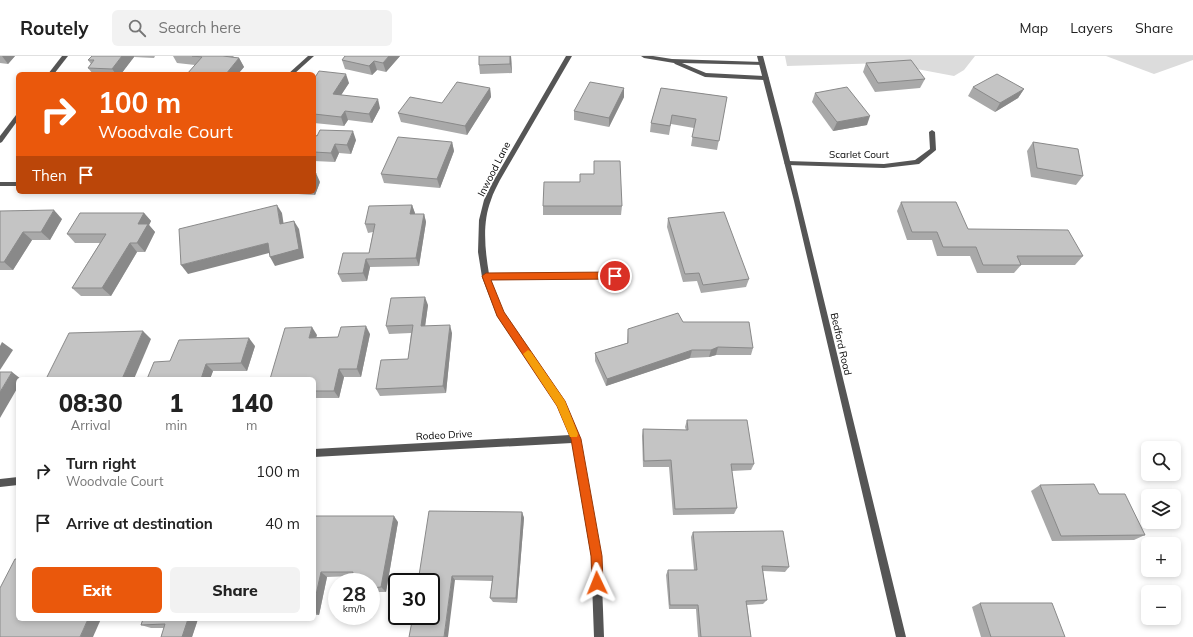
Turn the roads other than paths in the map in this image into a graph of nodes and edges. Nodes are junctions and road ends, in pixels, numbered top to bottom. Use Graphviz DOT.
graph roads {
  1 [pos="65,56"];
  2 [pos="310,56"];
  3 [pos="569,56"];
  4 [pos="644,56"];
  5 [pos="760,56"];
  6 [pos="672,61"];
  7 [pos="762,64"];
  8 [pos="53,72"];
  9 [pos="293,72"];
  10 [pos="766,78"];
  11 [pos="16,119"];
  12 [pos="932,132"];
  13 [pos="0,141"];
  14 [pos="787,163"];
  15 [pos="0,184"];
  16 [pos="16,184"];
  17 [pos="486,276"];
  18 [pos="615,276"];
  19 [pos="576,439"];
  20 [pos="316,453"];
  21 [pos="16,481"];
  22 [pos="0,483"];
  23 [pos="599,637"];
  24 [pos="901,637"];
  1 -- 8 [label="street"];
  2 -- 9 [label="street"];
  3 -- 17 [label="street, Inwood Lane"];
  4 -- 6 [label="street"];
  5 -- 7 [label="street, Bedford Road"];
  6 -- 7 [label="street"];
  6 -- 10 [label="street"];
  7 -- 10 [label="street, Bedford Road"];
  10 -- 14 [label="street, Bedford Road"];
  11 -- 13 [label="street"];
  12 -- 14 [label="street, Scarlet Court"];
  14 -- 24 [label="street, Bedford Road"];
  15 -- 16 [label="street"];
  17 -- 18 [label="street"];
  17 -- 19 [label="street, Inwood Lane"];
  19 -- 20 [label="street, Rodeo Drive"];
  19 -- 23 [label="street, Inwood Lane"];
  21 -- 22 [label="street"];
}
